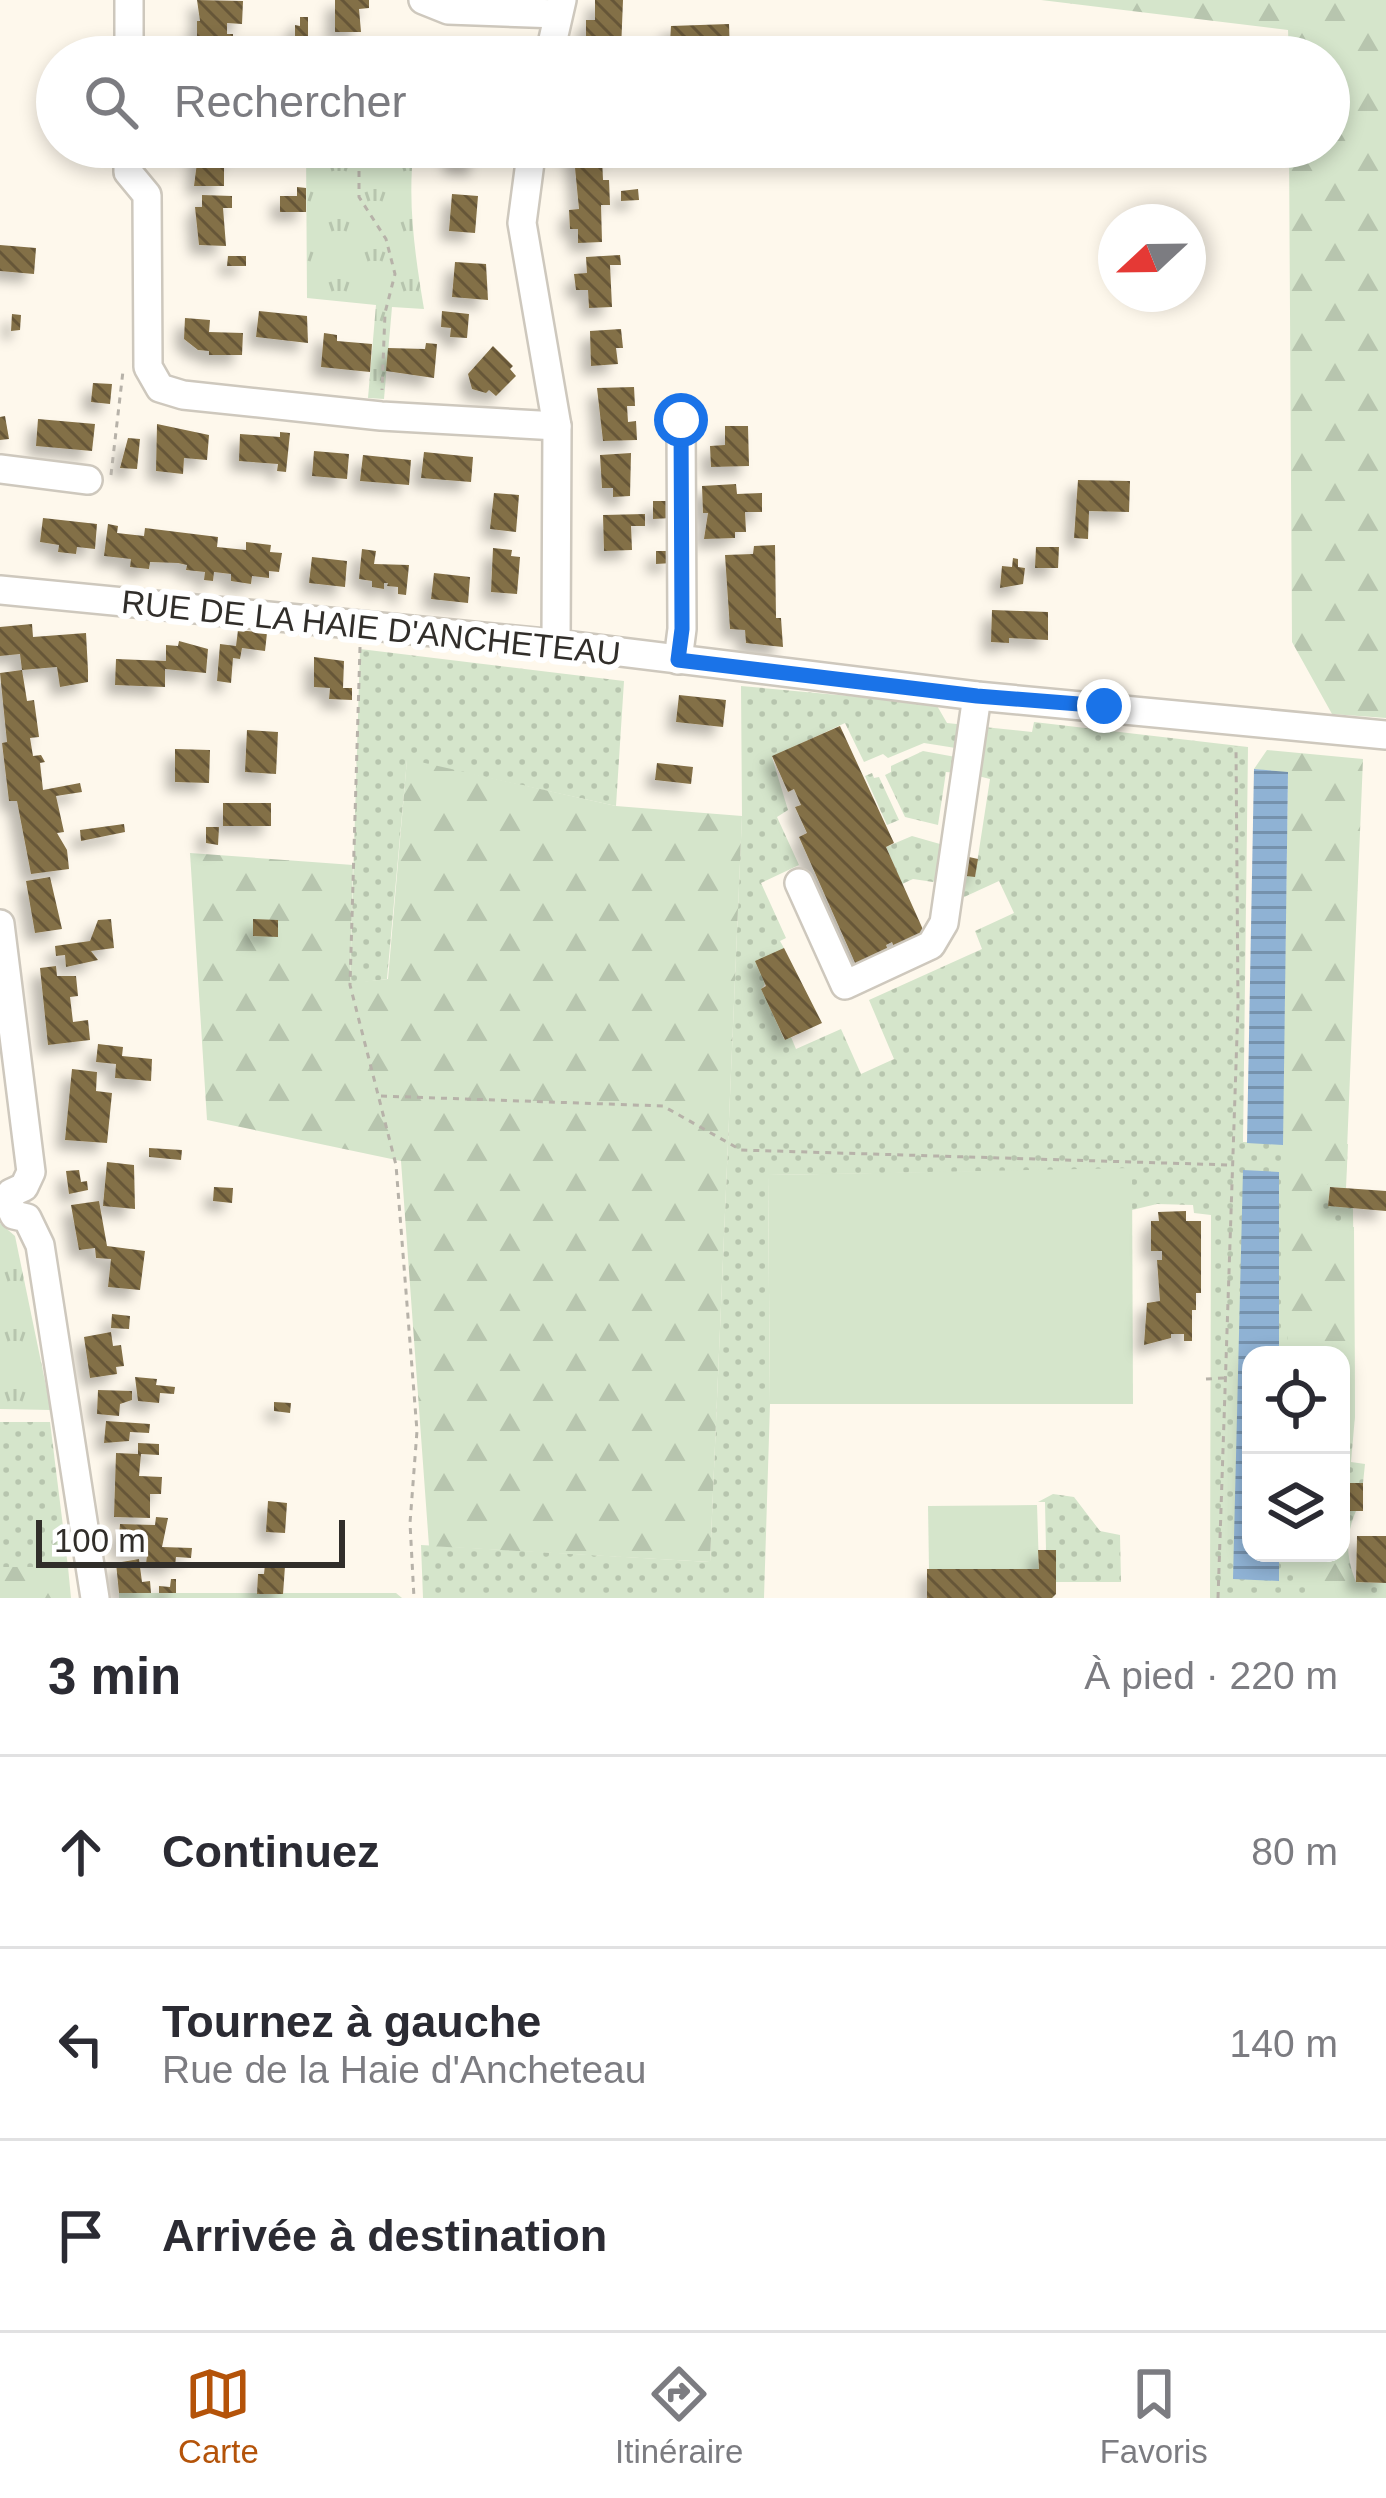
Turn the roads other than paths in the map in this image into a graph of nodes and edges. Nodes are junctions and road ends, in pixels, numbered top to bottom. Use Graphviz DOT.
graph roads {
  1 [pos="129,0"];
  2 [pos="423,0"];
  3 [pos="560,7"];
  4 [pos="129,36"];
  5 [pos="128,168"];
  6 [pos="529,168"];
  7 [pos="681,420"];
  8 [pos="557,425"];
  9 [pos="0,469"];
  10 [pos="88,480"];
  11 [pos="0,590"];
  12 [pos="556,644"];
  13 [pos="678,660"];
  14 [pos="977,696"];
  15 [pos="1386,735"];
  16 [pos="799,883"];
  17 [pos="0,924"];
  18 [pos="15,1202"];
  19 [pos="95,1598"];
  1 -- 4 [label="street"];
  2 -- 3 [label="street"];
  5 -- 8 [label="street"];
  6 -- 8 [label="street"];
  7 -- 13 [label="street"];
  8 -- 12 [label="street"];
  9 -- 10 [label="street"];
  11 -- 12 [label="street, RUE DE LA HAIE D'ANCHETEAU"];
  12 -- 13 [label="street, RUE DE LA HAIE D'ANCHETEAU"];
  13 -- 14 [label="street, RUE DE LA HAIE D'ANCHETEAU"];
  14 -- 15 [label="street, RUE DE LA HAIE D'ANCHETEAU"];
  14 -- 16 [label="street"];
  17 -- 18 [label="street"];
  18 -- 19 [label="street"];
}
